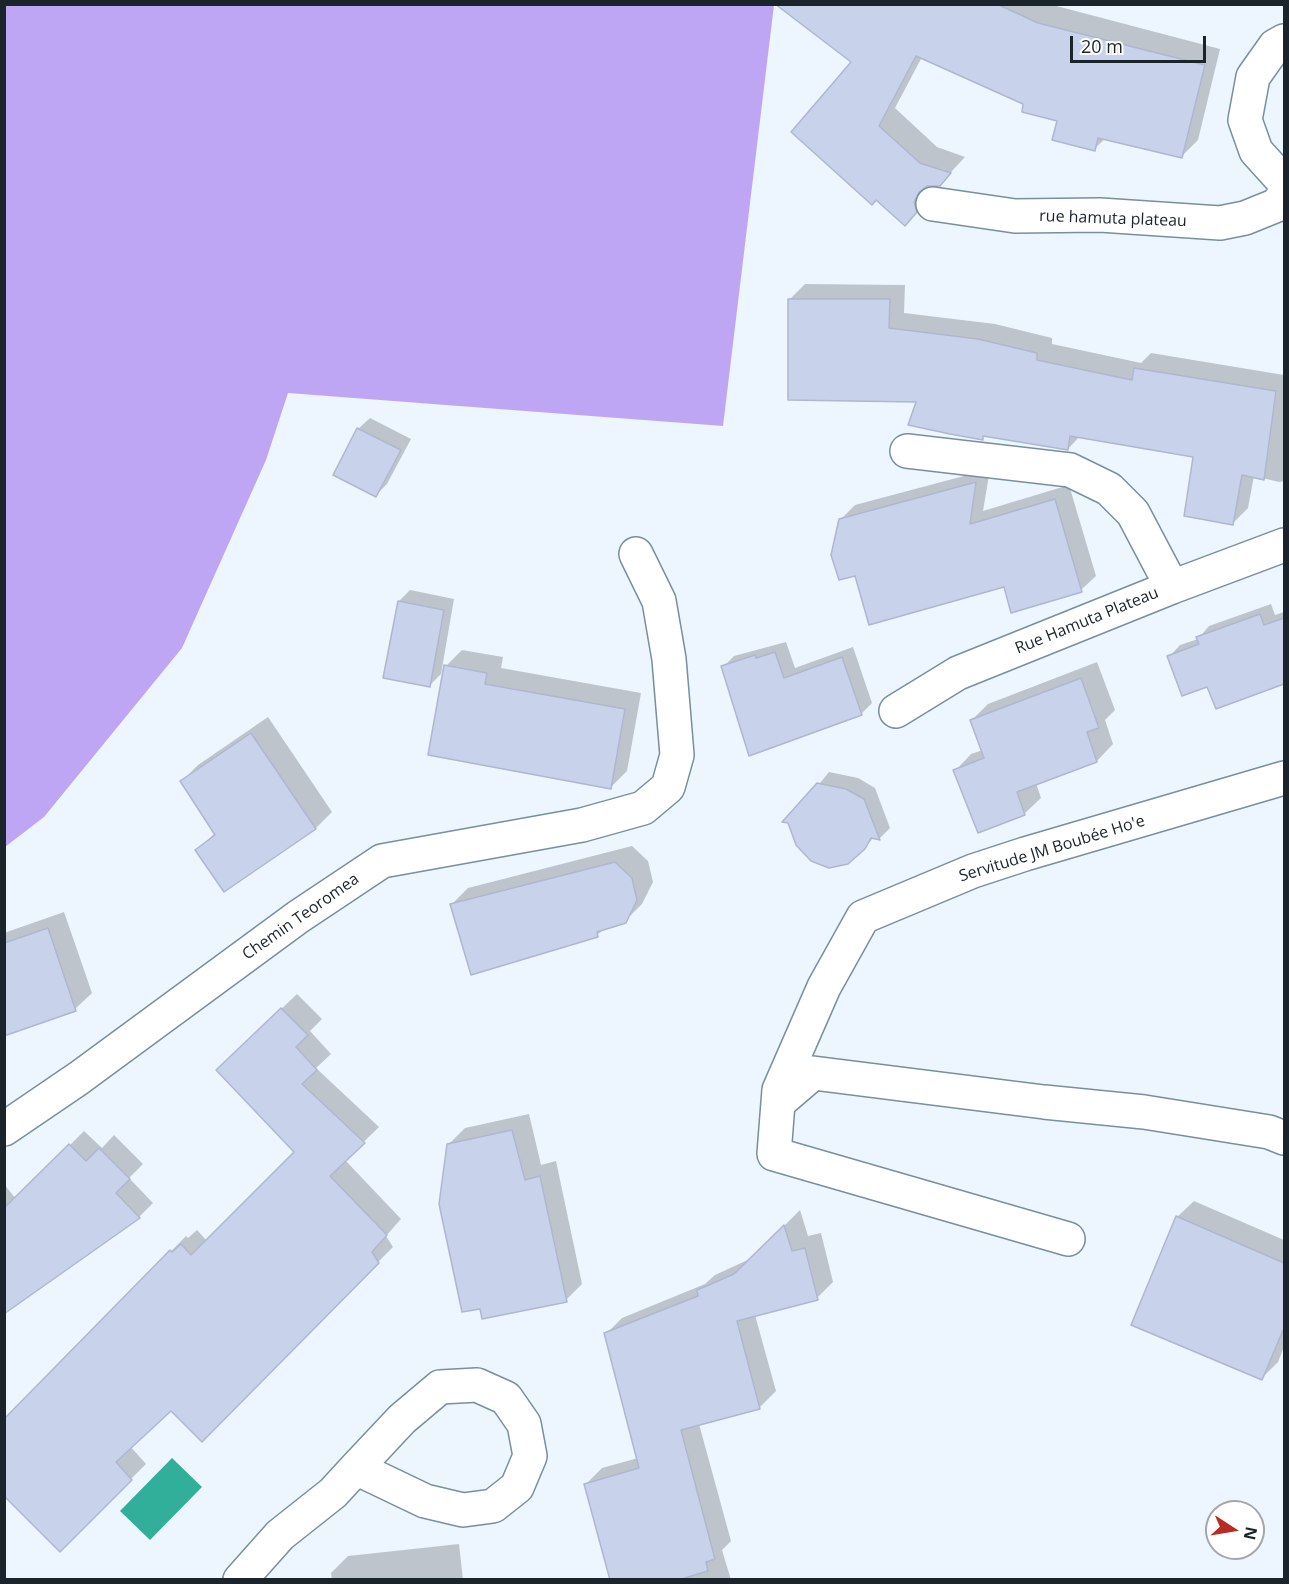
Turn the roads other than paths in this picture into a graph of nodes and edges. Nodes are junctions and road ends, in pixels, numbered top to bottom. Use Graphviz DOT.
graph roads {
  1 [pos="1284,41"];
  2 [pos="1284,182"];
  3 [pos="1284,195"];
  4 [pos="933,204"];
  5 [pos="907,451"];
  6 [pos="1284,545"];
  7 [pos="636,554"];
  8 [pos="1172,587"];
  9 [pos="896,711"];
  10 [pos="1284,778"];
  11 [pos="778,1103"];
  12 [pos="4,1129"];
  13 [pos="1284,1138"];
  14 [pos="1068,1239"];
  15 [pos="356,1468"];
  16 [pos="240,1580"];
  1 -- 2 [label="street"];
  3 -- 4 [label="street, rue hamuta plateau"];
  5 -- 8 [label="street"];
  6 -- 8 [label="street, Rue Hamuta Plateau"];
  7 -- 12 [label="street, Chemin Teoromea"];
  8 -- 9 [label="street, Rue Hamuta Plateau"];
  10 -- 11 [label="street, Servitude JM Boubée Ho'e"];
  11 -- 13 [label="street"];
  11 -- 14 [label="street, Servitude JM Boubée Ho'e"];
  15 -- 15 [label="street"];
  15 -- 16 [label="street"];
}
